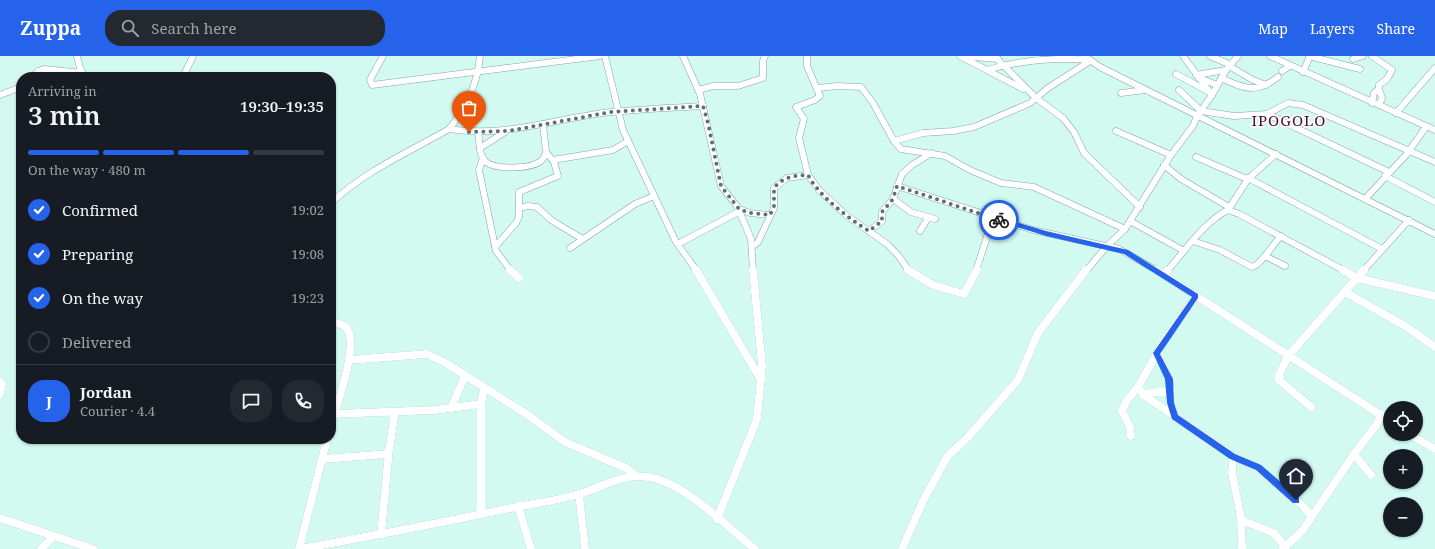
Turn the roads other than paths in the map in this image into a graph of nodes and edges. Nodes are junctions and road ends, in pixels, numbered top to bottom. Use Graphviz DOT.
graph roads {
  1 [pos="78,56"];
  2 [pos="193,56"];
  3 [pos="382,56"];
  4 [pos="480,56"];
  5 [pos="600,56"];
  6 [pos="605,56"];
  7 [pos="683,56"];
  8 [pos="765,56"];
  9 [pos="807,56"];
  10 [pos="960,56"];
  11 [pos="1084,56"];
  12 [pos="1183,56"];
  13 [pos="1210,56"];
  14 [pos="1238,56"];
  15 [pos="1270,56"];
  16 [pos="1310,56"];
  17 [pos="1363,56"];
  18 [pos="1372,56"];
  19 [pos="996,57"];
  20 [pos="1090,60"];
  21 [pos="1353,60"];
  22 [pos="1016,62"];
  23 [pos="1004,65"];
  24 [pos="1290,66"];
  25 [pos="1229,67"];
  26 [pos="1435,68"];
  27 [pos="1360,69"];
  28 [pos="987,70"];
  29 [pos="1282,71"];
  30 [pos="37,72"];
  31 [pos="64,72"];
  32 [pos="82,72"];
  33 [pos="185,72"];
  34 [pos="1303,72"];
  35 [pos="479,73"];
  36 [pos="1176,74"];
  37 [pos="1198,76"];
  38 [pos="1278,76"];
  39 [pos="1221,78"];
  40 [pos="1218,85"];
  41 [pos="1266,85"];
  42 [pos="818,88"];
  43 [pos="16,89"];
  44 [pos="1379,89"];
  45 [pos="698,90"];
  46 [pos="1146,90"];
  47 [pos="1180,90"];
  48 [pos="1029,92"];
  49 [pos="1122,93"];
  50 [pos="1211,94"];
  51 [pos="0,95"];
  52 [pos="1036,98"];
  53 [pos="1372,103"];
  54 [pos="1379,105"];
  55 [pos="703,106"];
  56 [pos="619,112"];
  57 [pos="1199,113"];
  58 [pos="1396,113"];
  59 [pos="1266,114"];
  60 [pos="543,124"];
  61 [pos="1426,126"];
  62 [pos="449,129"];
  63 [pos="1435,130"];
  64 [pos="508,131"];
  65 [pos="1116,131"];
  66 [pos="478,132"];
  67 [pos="628,141"];
  68 [pos="894,141"];
  69 [pos="480,148"];
  70 [pos="1409,150"];
  71 [pos="546,153"];
  72 [pos="933,153"];
  73 [pos="1276,154"];
  74 [pos="1171,155"];
  75 [pos="483,158"];
  76 [pos="1196,158"];
  77 [pos="553,160"];
  78 [pos="1435,162"];
  79 [pos="1164,165"];
  80 [pos="1387,174"];
  81 [pos="808,175"];
  82 [pos="1247,179"];
  83 [pos="897,186"];
  84 [pos="654,196"];
  85 [pos="336,198"];
  86 [pos="893,199"];
  87 [pos="1365,199"];
  88 [pos="1435,202"];
  89 [pos="1140,207"];
  90 [pos="519,208"];
  91 [pos="1228,208"];
  92 [pos="739,210"];
  93 [pos="770,215"];
  94 [pos="993,218"];
  95 [pos="1409,220"];
  96 [pos="1130,221"];
  97 [pos="1125,229"];
  98 [pos="869,231"];
  99 [pos="920,231"];
  100 [pos="1435,234"];
  101 [pos="1281,236"];
  102 [pos="581,238"];
  103 [pos="1193,241"];
  104 [pos="678,244"];
  105 [pos="495,247"];
  106 [pos="752,247"];
  107 [pos="570,248"];
  108 [pos="1106,248"];
  109 [pos="1382,249"];
  110 [pos="1184,251"];
  111 [pos="1264,256"];
  112 [pos="1285,266"];
  113 [pos="1164,275"];
  114 [pos="519,278"];
  115 [pos="1357,278"];
  116 [pos="1345,292"];
  117 [pos="1196,296"];
  118 [pos="1435,296"];
  119 [pos="336,322"];
  120 [pos="1435,347"];
  121 [pos="1157,353"];
  122 [pos="1288,356"];
  123 [pos="349,360"];
  124 [pos="465,376"];
  125 [pos="761,380"];
  126 [pos="0,382"];
  127 [pos="1138,387"];
  128 [pos="484,388"];
  129 [pos="1171,392"];
  130 [pos="0,394"];
  131 [pos="1143,395"];
  132 [pos="481,404"];
  133 [pos="336,407"];
  134 [pos="1311,407"];
  135 [pos="451,408"];
  136 [pos="395,412"];
  137 [pos="336,414"];
  138 [pos="1381,414"];
  139 [pos="1175,416"];
  140 [pos="1130,436"];
  141 [pos="1421,441"];
  142 [pos="326,444"];
  143 [pos="1435,449"];
  144 [pos="388,454"];
  145 [pos="1354,454"];
  146 [pos="1233,456"];
  147 [pos="322,459"];
  148 [pos="635,475"];
  149 [pos="1371,475"];
  150 [pos="579,494"];
  151 [pos="518,506"];
  152 [pos="482,513"];
  153 [pos="1311,516"];
  154 [pos="0,518"];
  155 [pos="717,519"];
  156 [pos="1241,520"];
  157 [pos="381,534"];
  158 [pos="53,537"];
  159 [pos="1284,548"];
  160 [pos="41,549"];
  161 [pos="93,549"];
  162 [pos="299,549"];
  163 [pos="531,549"];
  164 [pos="585,549"];
  165 [pos="755,549"];
  166 [pos="902,549"];
  167 [pos="1242,549"];
  1 -- 32 [label="street"];
  2 -- 33 [label="street"];
  3 -- 35 [label="street"];
  4 -- 35 [label="street"];
  5 -- 35 [label="street"];
  6 -- 56 [label="street"];
  7 -- 45 [label="street"];
  8 -- 45 [label="street"];
  9 -- 42 [label="street"];
  10 -- 19 [label="street"];
  10 -- 28 [label="street"];
  11 -- 20 [label="street"];
  12 -- 37 [label="street"];
  13 -- 25 [label="street"];
  14 -- 25 [label="street"];
  15 -- 24 [label="street"];
  16 -- 27 [label="street"];
  16 -- 34 [label="street"];
  17 -- 21 [label="street"];
  18 -- 44 [label="street"];
  19 -- 22 [label="street"];
  19 -- 23 [label="street"];
  20 -- 22 [label="street"];
  20 -- 46 [label="street"];
  20 -- 52 [label="street"];
  22 -- 23 [label="street"];
  23 -- 28 [label="street"];
  23 -- 48 [label="street"];
  24 -- 29 [label="street"];
  24 -- 34 [label="street"];
  25 -- 37 [label="street"];
  25 -- 39 [label="street"];
  25 -- 41 [label="street"];
  26 -- 58 [label="street"];
  28 -- 48 [label="street"];
  30 -- 31 [label="street"];
  34 -- 53 [label="street"];
  35 -- 62 [label="street"];
  36 -- 50 [label="street"];
  37 -- 40 [label="street"];
  37 -- 50 [label="street"];
  38 -- 41 [label="street"];
  39 -- 40 [label="street"];
  39 -- 41 [label="street"];
  40 -- 50 [label="street"];
  42 -- 68 [label="street"];
  42 -- 81 [label="street"];
  43 -- 51 [label="street"];
  44 -- 53 [label="street"];
  44 -- 54 [label="street"];
  45 -- 55 [label="street"];
  46 -- 49 [label="street"];
  46 -- 57 [label="street"];
  47 -- 57 [label="street"];
  48 -- 52 [label="street"];
  50 -- 57 [label="street"];
  52 -- 68 [label="street"];
  52 -- 89 [label="street"];
  53 -- 54 [label="street"];
  54 -- 58 [label="street"];
  55 -- 56 [label="street"];
  55 -- 92 [label="street"];
  56 -- 60 [label="street"];
  56 -- 67 [label="street"];
  57 -- 59 [label="street"];
  57 -- 73 [label="street"];
  57 -- 74 [label="street"];
  58 -- 61 [label="street"];
  59 -- 70 [label="street"];
  59 -- 80 [label="street"];
  60 -- 64 [label="street"];
  60 -- 71 [label="street"];
  61 -- 63 [label="street"];
  61 -- 70 [label="street"];
  62 -- 66 [label="street"];
  62 -- 85 [label="street"];
  64 -- 66 [label="street"];
  64 -- 69 [label="street"];
  65 -- 74 [label="street"];
  66 -- 69 [label="street"];
  67 -- 77 [label="street"];
  67 -- 84 [label="street"];
  68 -- 72 [label="street"];
  69 -- 75 [label="street"];
  70 -- 78 [label="street"];
  70 -- 80 [label="street"];
  71 -- 75 [label="street"];
  71 -- 77 [label="street"];
  72 -- 83 [label="street"];
  72 -- 97 [label="street"];
  73 -- 82 [label="street"];
  73 -- 87 [label="street"];
  74 -- 79 [label="street"];
  75 -- 105 [label="street"];
  76 -- 82 [label="street"];
  77 -- 90 [label="street"];
  79 -- 89 [label="street"];
  79 -- 91 [label="street"];
  80 -- 87 [label="street"];
  80 -- 88 [label="street"];
  81 -- 93 [label="street"];
  81 -- 98 [label="street"];
  82 -- 91 [label="street"];
  82 -- 109 [label="street"];
  83 -- 86 [label="street"];
  83 -- 94 [label="street"];
  84 -- 102 [label="street"];
  84 -- 104 [label="street"];
  86 -- 98 [label="street"];
  86 -- 99 [label="street"];
  87 -- 95 [label="street"];
  89 -- 96 [label="street"];
  90 -- 102 [label="street"];
  90 -- 105 [label="street"];
  91 -- 101 [label="street"];
  91 -- 103 [label="street"];
  92 -- 93 [label="street"];
  92 -- 104 [label="street"];
  92 -- 106 [label="street"];
  93 -- 106 [label="street"];
  94 -- 98 [label="street"];
  94 -- 108 [label="street"];
  95 -- 100 [label="street"];
  95 -- 109 [label="street"];
  96 -- 97 [label="street"];
  96 -- 110 [label="street"];
  97 -- 108 [label="street"];
  101 -- 111 [label="street"];
  101 -- 115 [label="street"];
  102 -- 107 [label="street"];
  103 -- 110 [label="street"];
  103 -- 111 [label="street"];
  104 -- 125 [label="street"];
  105 -- 114 [label="street"];
  106 -- 125 [label="street"];
  108 -- 113 [label="street"];
  108 -- 166 [label="street"];
  109 -- 115 [label="street"];
  110 -- 113 [label="street"];
  111 -- 112 [label="street"];
  113 -- 117 [label="street"];
  115 -- 116 [label="street"];
  115 -- 118 [label="street"];
  116 -- 120 [label="street"];
  116 -- 122 [label="street"];
  117 -- 121 [label="street"];
  117 -- 122 [label="street"];
  119 -- 123 [label="street"];
  121 -- 127 [label="street"];
  121 -- 129 [label="street"];
  122 -- 134 [label="street"];
  122 -- 138 [label="street"];
  123 -- 124 [label="street"];
  123 -- 133 [label="street"];
  124 -- 128 [label="street"];
  124 -- 135 [label="street"];
  125 -- 155 [label="street"];
  126 -- 130 [label="street"];
  127 -- 131 [label="street"];
  127 -- 140 [label="street"];
  128 -- 132 [label="street"];
  128 -- 148 [label="street"];
  129 -- 131 [label="street"];
  129 -- 139 [label="street"];
  131 -- 139 [label="street"];
  132 -- 135 [label="street"];
  132 -- 152 [label="street"];
  135 -- 136 [label="street"];
  136 -- 137 [label="street"];
  136 -- 144 [label="street"];
  138 -- 145 [label="street"];
  139 -- 146 [label="street"];
  141 -- 143 [label="street"];
  142 -- 147 [label="street"];
  144 -- 147 [label="street"];
  144 -- 157 [label="street"];
  145 -- 149 [label="street"];
  145 -- 153 [label="street"];
  146 -- 153 [label="street"];
  146 -- 156 [label="street"];
  147 -- 162 [label="street"];
  148 -- 150 [label="street"];
  148 -- 155 [label="street"];
  150 -- 151 [label="street"];
  150 -- 164 [label="street"];
  151 -- 152 [label="street"];
  151 -- 163 [label="street"];
  152 -- 157 [label="street"];
  153 -- 159 [label="street"];
  154 -- 158 [label="street"];
  155 -- 165 [label="street"];
  156 -- 159 [label="street"];
  156 -- 167 [label="street"];
  157 -- 162 [label="street"];
  158 -- 160 [label="street"];
  158 -- 161 [label="street"];
}
